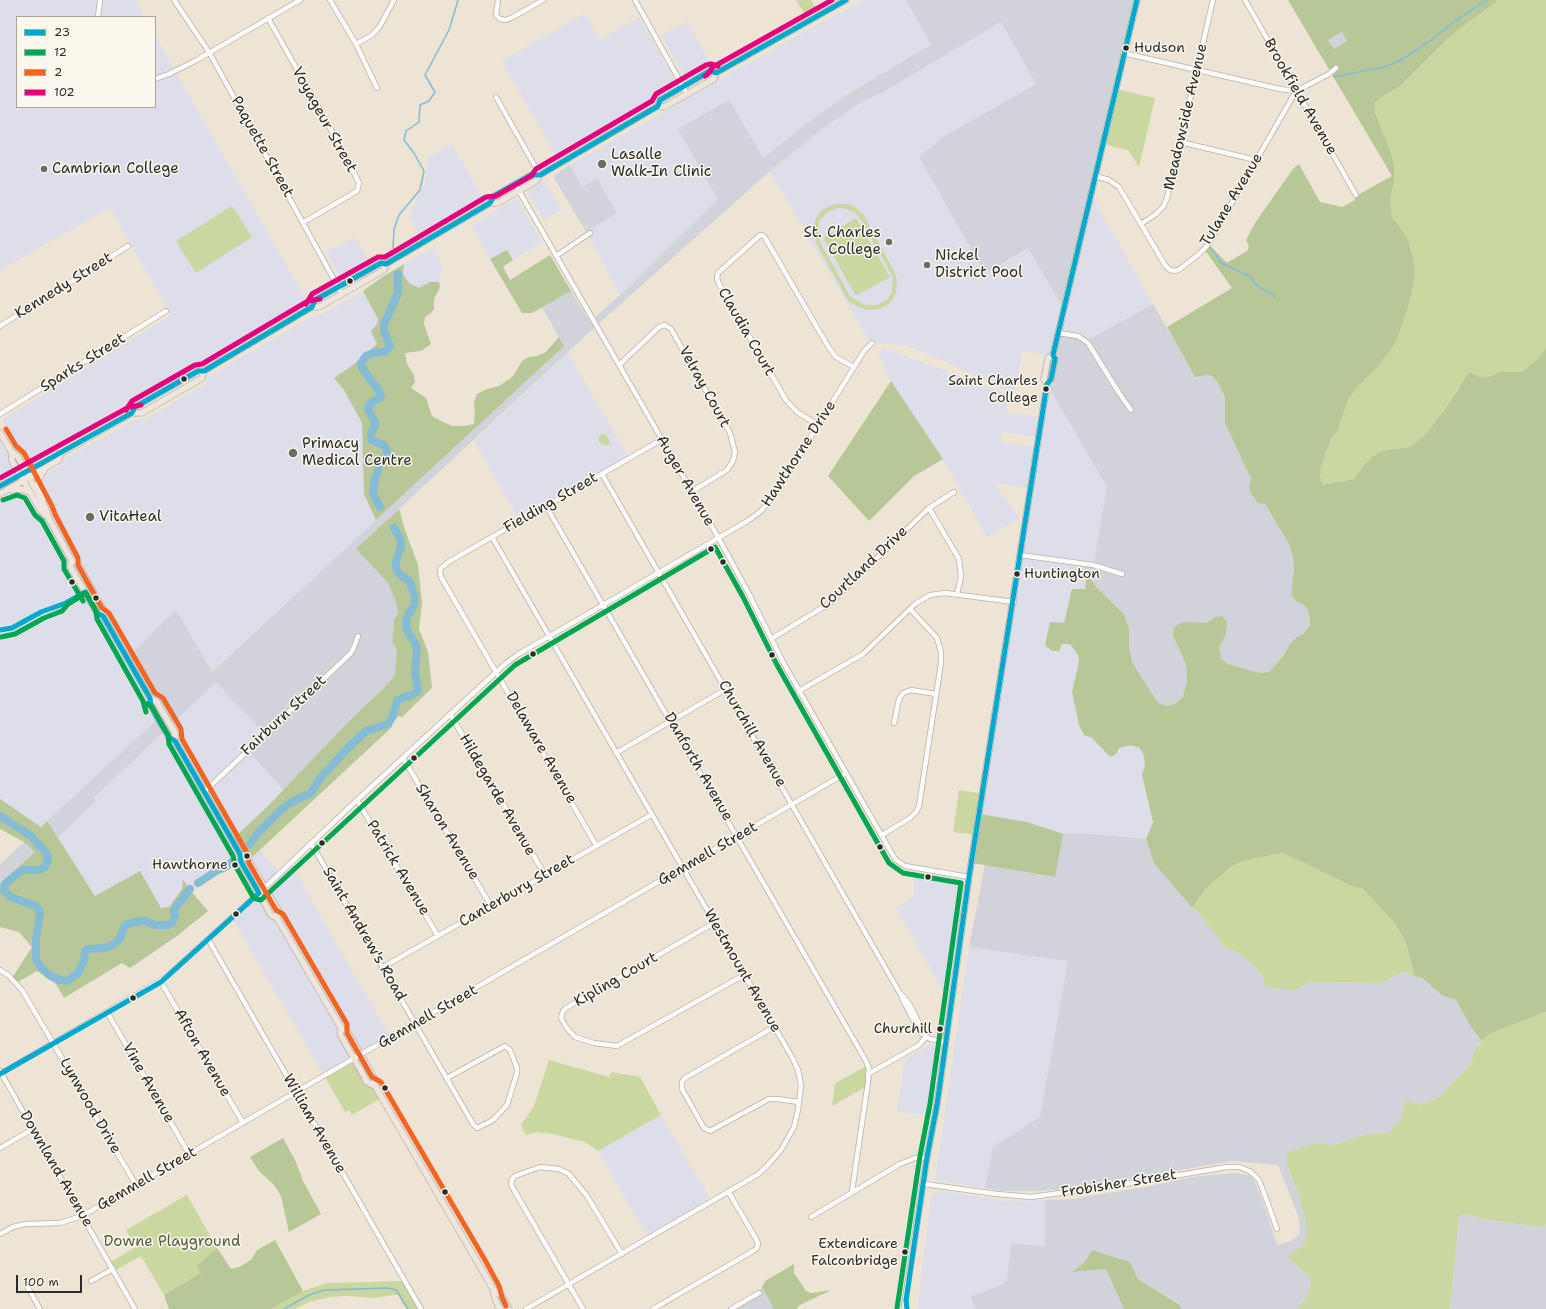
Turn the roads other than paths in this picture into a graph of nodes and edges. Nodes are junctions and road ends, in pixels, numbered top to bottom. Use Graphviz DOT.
graph roads {
  1 [pos="100,0"];
  2 [pos="181,0"];
  3 [pos="300,0"];
  4 [pos="330,0"];
  5 [pos="394,0"];
  6 [pos="498,0"];
  7 [pos="543,0"];
  8 [pos="635,0"];
  9 [pos="846,0"];
  10 [pos="1137,0"];
  11 [pos="1213,0"];
  12 [pos="1245,0"];
  13 [pos="175,1"];
  14 [pos="98,16"];
  15 [pos="268,18"];
  16 [pos="356,44"];
  17 [pos="209,52"];
  18 [pos="1123,53"];
  19 [pos="1336,68"];
  20 [pos="1197,70"];
  21 [pos="716,73"];
  22 [pos="156,79"];
  23 [pos="683,87"];
  24 [pos="377,88"];
  25 [pos="1296,91"];
  26 [pos="687,94"];
  27 [pos="496,97"];
  28 [pos="658,106"];
  29 [pos="1180,142"];
  30 [pos="1256,160"];
  31 [pos="540,175"];
  32 [pos="1095,176"];
  33 [pos="515,184"];
  34 [pos="519,191"];
  35 [pos="1356,195"];
  36 [pos="490,203"];
  37 [pos="304,222"];
  38 [pos="1141,224"];
  39 [pos="590,233"];
  40 [pos="128,246"];
  41 [pos="556,256"];
  42 [pos="386,264"];
  43 [pos="338,287"];
  44 [pos="342,294"];
  45 [pos="312,307"];
  46 [pos="166,311"];
  47 [pos="0,326"];
  48 [pos="1058,333"];
  49 [pos="872,344"];
  50 [pos="619,365"];
  51 [pos="854,367"];
  52 [pos="1131,410"];
  53 [pos="0,414"];
  54 [pos="818,425"];
  55 [pos="0,433"];
  56 [pos="661,440"];
  57 [pos="11,451"];
  58 [pos="60,454"];
  59 [pos="47,467"];
  60 [pos="25,471"];
  61 [pos="19,474"];
  62 [pos="602,474"];
  63 [pos="29,478"];
  64 [pos="23,481"];
  65 [pos="0,486"];
  66 [pos="7,490"];
  67 [pos="30,492"];
  68 [pos="691,492"];
  69 [pos="954,492"];
  70 [pos="0,494"];
  71 [pos="44,506"];
  72 [pos="546,506"];
  73 [pos="929,508"];
  74 [pos="47,516"];
  75 [pos="492,537"];
  76 [pos="718,537"];
  77 [pos="1020,554"];
  78 [pos="441,568"];
  79 [pos="659,572"];
  80 [pos="1122,574"];
  81 [pos="958,594"];
  82 [pos="1014,602"];
  83 [pos="603,605"];
  84 [pos="910,609"];
  85 [pos="358,636"];
  86 [pos="548,636"];
  87 [pos="771,639"];
  88 [pos="497,672"];
  89 [pos="726,689"];
  90 [pos="799,691"];
  91 [pos="936,694"];
  92 [pos="450,714"];
  93 [pos="671,722"];
  94 [pos="894,723"];
  95 [pos="616,753"];
  96 [pos="403,758"];
  97 [pos="846,774"];
  98 [pos="204,792"];
  99 [pos="357,800"];
  100 [pos="792,805"];
  101 [pos="651,814"];
  102 [pos="882,835"];
  103 [pos="738,836"];
  104 [pos="311,844"];
  105 [pos="596,845"];
  106 [pos="240,854"];
  107 [pos="683,868"];
  108 [pos="544,875"];
  109 [pos="970,877"];
  110 [pos="264,887"];
  111 [pos="259,893"];
  112 [pos="491,906"];
  113 [pos="277,918"];
  114 [pos="714,923"];
  115 [pos="438,936"];
  116 [pos="208,939"];
  117 [pos="383,967"];
  118 [pos="0,970"];
  119 [pos="744,975"];
  120 [pos="161,982"];
  121 [pos="107,1012"];
  122 [pos="415,1024"];
  123 [pos="774,1027"];
  124 [pos="341,1028"];
  125 [pos="926,1037"];
  126 [pos="945,1042"];
  127 [pos="53,1043"];
  128 [pos="361,1055"];
  129 [pos="354,1059"];
  130 [pos="0,1073"];
  131 [pos="868,1074"];
  132 [pos="447,1078"];
  133 [pos="375,1086"];
  134 [pos="296,1093"];
  135 [pos="799,1102"];
  136 [pos="243,1123"];
  137 [pos="33,1129"];
  138 [pos="0,1148"];
  139 [pos="189,1154"];
  140 [pos="927,1157"];
  141 [pos="924,1184"];
  142 [pos="136,1185"];
  143 [pos="728,1191"];
  144 [pos="852,1191"];
  145 [pos="82,1216"];
  146 [pos="811,1217"];
  147 [pos="1277,1229"];
  148 [pos="1,1231"];
  149 [pos="622,1254"];
  150 [pos="113,1269"];
  151 [pos="91,1281"];
  152 [pos="569,1284"];
  153 [pos="27,1286"];
  154 [pos="493,1289"];
  155 [pos="759,1293"];
  156 [pos="40,1309"];
  157 [pos="135,1309"];
  158 [pos="421,1309"];
  159 [pos="500,1309"];
  160 [pos="509,1309"];
  161 [pos="526,1309"];
  162 [pos="583,1309"];
  163 [pos="653,1309"];
  164 [pos="731,1309"];
  165 [pos="905,1309"];
  1 -- 14 [label="street"];
  2 -- 13 [label="street, Paquette Street"];
  3 -- 15 [label="street"];
  4 -- 16 [label="street"];
  5 -- 16 [label="street"];
  6 -- 7 [label="street"];
  8 -- 23 [label="street"];
  9 -- 21 [label="main road"];
  10 -- 18 [label="main road"];
  11 -- 20 [label="street, Meadowside Avenue"];
  12 -- 25 [label="street, Brookfield Avenue"];
  13 -- 17 [label="street, Paquette Street"];
  15 -- 17 [label="street"];
  15 -- 37 [label="street, Voyageur Street"];
  16 -- 24 [label="street"];
  17 -- 22 [label="street"];
  17 -- 37 [label="street, Paquette Street"];
  18 -- 20 [label="street"];
  18 -- 32 [label="main road"];
  19 -- 25 [label="street"];
  20 -- 25 [label="street"];
  20 -- 29 [label="street, Meadowside Avenue"];
  21 -- 23 [label="main road"];
  21 -- 26 [label="main road"];
  23 -- 26 [label="street"];
  23 -- 28 [label="main road"];
  25 -- 30 [label="street, Tulane Avenue"];
  25 -- 35 [label="street, Brookfield Avenue"];
  26 -- 28 [label="main road"];
  27 -- 31 [label="street"];
  28 -- 31 [label="main road"];
  29 -- 30 [label="street"];
  29 -- 38 [label="street, Meadowside Avenue"];
  30 -- 38 [label="street, Tulane Avenue"];
  31 -- 33 [label="main road"];
  31 -- 34 [label="main road"];
  32 -- 38 [label="street, Tulane Avenue"];
  32 -- 48 [label="main road"];
  33 -- 34 [label="street, Auger Avenue"];
  33 -- 36 [label="main road"];
  34 -- 36 [label="main road"];
  34 -- 41 [label="street, Auger Avenue"];
  36 -- 42 [label="main road"];
  37 -- 43 [label="street, Paquette Street"];
  39 -- 41 [label="street"];
  40 -- 47 [label="street, Kennedy Street"];
  41 -- 50 [label="street, Auger Avenue"];
  42 -- 43 [label="main road"];
  42 -- 44 [label="main road"];
  43 -- 44 [label="street, Paquette Street"];
  43 -- 45 [label="main road"];
  44 -- 45 [label="main road"];
  45 -- 58 [label="main road"];
  46 -- 53 [label="street, Sparks Street"];
  48 -- 52 [label="street"];
  48 -- 77 [label="main road"];
  49 -- 51 [label="street, Hawthorne Drive"];
  50 -- 56 [label="street, Auger Avenue"];
  50 -- 68 [label="street, Velray Court"];
  51 -- 54 [label="street, Hawthorne Drive"];
  51 -- 54 [label="street, Claudia Court"];
  54 -- 76 [label="street, Hawthorne Drive"];
  55 -- 57 [label="main road"];
  56 -- 62 [label="street, Fielding Street"];
  56 -- 68 [label="street, Auger Avenue"];
  57 -- 60 [label="main road"];
  57 -- 61 [label="main road"];
  58 -- 59 [label="main road"];
  58 -- 60 [label="main road"];
  59 -- 63 [label="main road"];
  59 -- 71 [label="main road"];
  60 -- 61 [label="main road"];
  60 -- 63 [label="main road"];
  61 -- 64 [label="main road"];
  61 -- 65 [label="main road"];
  62 -- 72 [label="street, Fielding Street"];
  62 -- 79 [label="street, Churchill Avenue"];
  63 -- 64 [label="main road"];
  63 -- 71 [label="main road"];
  64 -- 66 [label="main road"];
  64 -- 67 [label="main road"];
  66 -- 67 [label="main road"];
  66 -- 70 [label="main road"];
  67 -- 74 [label="main road"];
  68 -- 76 [label="street, Auger Avenue"];
  69 -- 73 [label="street, Courtland Drive"];
  71 -- 74 [label="main road"];
  72 -- 75 [label="street, Fielding Street"];
  72 -- 83 [label="street, Danforth Avenue"];
  73 -- 81 [label="street"];
  73 -- 87 [label="street, Courtland Drive"];
  74 -- 98 [label="main road"];
  75 -- 78 [label="street, Fielding Street"];
  75 -- 86 [label="street, Westmount Avenue"];
  76 -- 79 [label="street, Hawthorne Drive"];
  76 -- 87 [label="street, Auger Avenue"];
  77 -- 80 [label="street"];
  77 -- 82 [label="main road"];
  78 -- 88 [label="street, Delaware Avenue"];
  79 -- 83 [label="street, Hawthorne Drive"];
  79 -- 89 [label="street, Churchill Avenue"];
  81 -- 82 [label="street"];
  81 -- 84 [label="street"];
  82 -- 109 [label="main road"];
  83 -- 86 [label="street, Hawthorne Drive"];
  83 -- 93 [label="street, Danforth Avenue"];
  84 -- 90 [label="street"];
  84 -- 91 [label="street"];
  85 -- 98 [label="street, Fairburn Street"];
  86 -- 88 [label="street, Hawthorne Drive"];
  86 -- 95 [label="street, Westmount Avenue"];
  87 -- 90 [label="street, Auger Avenue"];
  88 -- 92 [label="street, Hawthorne Drive"];
  88 -- 105 [label="street, Delaware Avenue"];
  89 -- 93 [label="street"];
  89 -- 100 [label="street, Churchill Avenue"];
  90 -- 97 [label="street, Auger Avenue"];
  91 -- 94 [label="street"];
  91 -- 102 [label="street"];
  92 -- 96 [label="street, Hawthorne Drive"];
  92 -- 108 [label="street, Hildegarde Avenue"];
  93 -- 95 [label="street"];
  93 -- 103 [label="street, Danforth Avenue"];
  95 -- 101 [label="street, Westmount Avenue"];
  96 -- 99 [label="street, Hawthorne Drive"];
  96 -- 112 [label="street, Sharon Avenue"];
  97 -- 100 [label="street, Gemmell Street"];
  97 -- 102 [label="street, Auger Avenue"];
  98 -- 106 [label="main road"];
  99 -- 104 [label="street, Hawthorne Drive"];
  99 -- 115 [label="street, Patrick Avenue"];
  100 -- 103 [label="street, Gemmell Street"];
  100 -- 125 [label="street, Churchill Avenue"];
  101 -- 105 [label="street, Canterbury Street"];
  101 -- 107 [label="street, Westmount Avenue"];
  102 -- 109 [label="street, Auger Avenue"];
  103 -- 107 [label="street, Gemmell Street"];
  103 -- 131 [label="street, Danforth Avenue"];
  104 -- 110 [label="street, Hawthorne Drive"];
  104 -- 117 [label="street, Saint Andrew's Road"];
  105 -- 108 [label="street, Canterbury Street"];
  106 -- 110 [label="main road"];
  106 -- 111 [label="main road"];
  107 -- 114 [label="street, Westmount Avenue"];
  107 -- 122 [label="street, Gemmell Street"];
  108 -- 112 [label="street, Canterbury Street"];
  109 -- 126 [label="main road"];
  110 -- 111 [label="street, Hawthorne Drive"];
  110 -- 113 [label="main road"];
  111 -- 113 [label="main road"];
  111 -- 116 [label="street, Hawthorne Drive"];
  112 -- 115 [label="street, Canterbury Street"];
  113 -- 124 [label="main road"];
  114 -- 119 [label="street, Westmount Avenue"];
  114 -- 119 [label="street, Kipling Court"];
  115 -- 117 [label="street, Canterbury Street"];
  116 -- 120 [label="street, Hawthorne Drive"];
  116 -- 134 [label="street, William Avenue"];
  117 -- 122 [label="street, Saint Andrew's Road"];
  118 -- 127 [label="street, Lynwood Drive"];
  119 -- 123 [label="street, Westmount Avenue"];
  120 -- 121 [label="street, Hawthorne Drive"];
  120 -- 136 [label="street, Afton Avenue"];
  121 -- 127 [label="street, Hawthorne Drive"];
  121 -- 139 [label="street, Vine Avenue"];
  122 -- 128 [label="street, Gemmell Street"];
  122 -- 132 [label="street, Saint Andrew's Road"];
  123 -- 135 [label="street, Westmount Avenue"];
  123 -- 135 [label="street"];
  124 -- 128 [label="main road"];
  124 -- 129 [label="main road"];
  125 -- 126 [label="street"];
  125 -- 131 [label="street"];
  126 -- 140 [label="main road"];
  127 -- 130 [label="street, Hawthorne Drive"];
  127 -- 142 [label="street, Lynwood Drive"];
  128 -- 129 [label="street, Gemmell Street"];
  128 -- 133 [label="main road"];
  129 -- 133 [label="main road"];
  129 -- 134 [label="street, Gemmell Street"];
  130 -- 137 [label="street, Downland Avenue"];
  131 -- 144 [label="street, Danforth Avenue"];
  132 -- 132 [label="street, Saint Andrew's Road"];
  133 -- 154 [label="main road"];
  134 -- 136 [label="street, Gemmell Street"];
  134 -- 158 [label="street, William Avenue"];
  135 -- 143 [label="street, Westmount Avenue"];
  136 -- 139 [label="street, Gemmell Street"];
  137 -- 138 [label="street"];
  137 -- 145 [label="street, Downland Avenue"];
  139 -- 142 [label="street, Gemmell Street"];
  140 -- 141 [label="main road"];
  140 -- 144 [label="street"];
  141 -- 147 [label="street, Frobisher Street"];
  141 -- 165 [label="main road"];
  142 -- 145 [label="street, Gemmell Street"];
  143 -- 149 [label="street, Westmount Avenue"];
  143 -- 163 [label="street"];
  144 -- 146 [label="street"];
  145 -- 148 [label="street, Gemmell Street"];
  145 -- 150 [label="street, Downland Avenue"];
  149 -- 152 [label="street, Westmount Avenue"];
  149 -- 152 [label="street"];
  150 -- 151 [label="street"];
  150 -- 157 [label="street, Downland Avenue"];
  152 -- 161 [label="street, Westmount Avenue"];
  152 -- 162 [label="street"];
  153 -- 156 [label="street"];
  154 -- 159 [label="main road"];
  154 -- 160 [label="main road"];
  155 -- 164 [label="street"];
}
